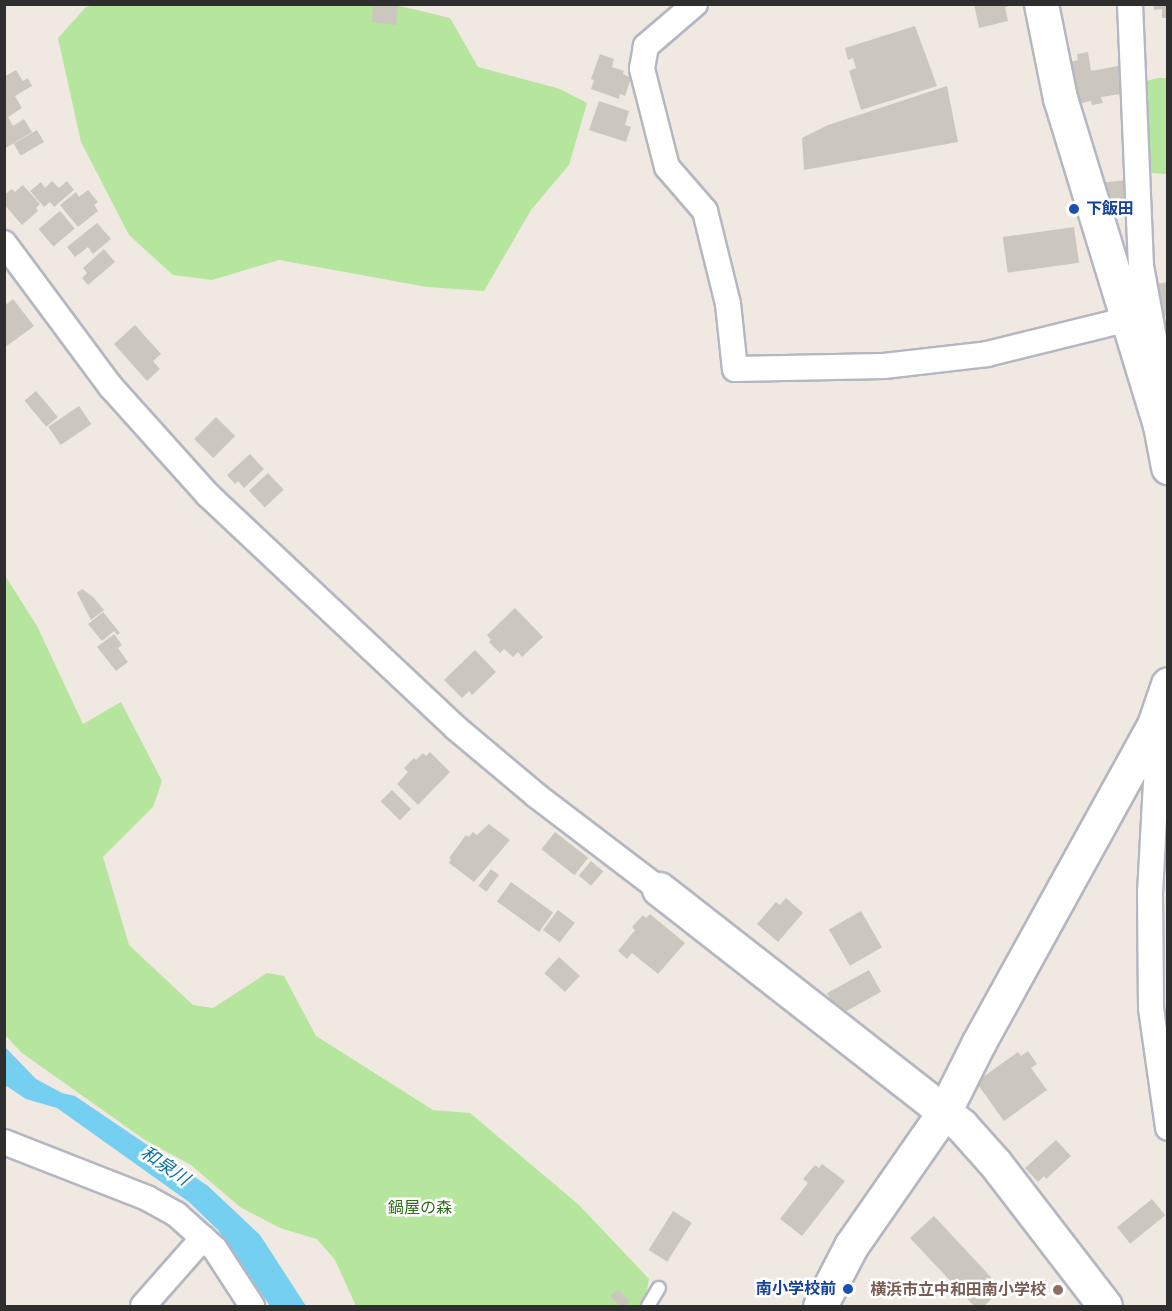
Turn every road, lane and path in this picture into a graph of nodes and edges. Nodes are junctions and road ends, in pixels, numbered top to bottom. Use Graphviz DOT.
graph roads {
  1 [pos="695,4"];
  2 [pos="1041,4"];
  3 [pos="1130,4"];
  4 [pos="4,243"];
  5 [pos="1128,319"];
  6 [pos="1159,383"];
  7 [pos="1167,466"];
  8 [pos="1167,684"];
  9 [pos="1154,725"];
  10 [pos="659,889"];
  11 [pos="1165,1101"];
  12 [pos="944,1112"];
  13 [pos="1167,1128"];
  14 [pos="4,1142"];
  15 [pos="203,1238"];
  16 [pos="659,1288"];
  17 [pos="143,1306"];
  18 [pos="252,1306"];
  19 [pos="648,1306"];
  20 [pos="820,1306"];
  21 [pos="1105,1306"];
  1 -- 5 [label="street"];
  2 -- 5 [label="street"];
  3 -- 6 [label="street"];
  4 -- 10 [label="street"];
  5 -- 6 [label="street"];
  6 -- 7 [label="street"];
  8 -- 9 [label="street"];
  9 -- 11 [label="street"];
  9 -- 12 [label="street"];
  10 -- 12 [label="street"];
  11 -- 13 [label="street"];
  12 -- 20 [label="street"];
  12 -- 21 [label="street"];
  14 -- 15 [label="street"];
  15 -- 17 [label="street"];
  15 -- 18 [label="street"];
  16 -- 19 [label="lane"];
}
